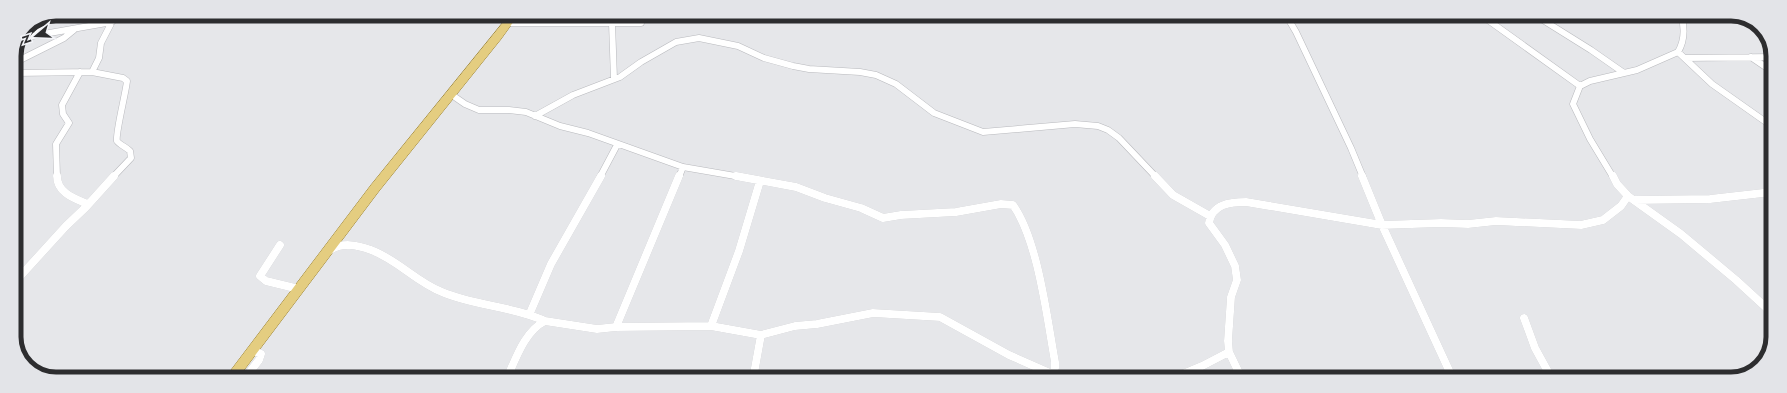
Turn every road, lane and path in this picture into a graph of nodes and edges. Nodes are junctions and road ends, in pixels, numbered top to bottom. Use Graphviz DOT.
graph roads {
  1 [pos="510,21"];
  2 [pos="529,21"];
  3 [pos="1291,21"];
  4 [pos="1489,21"];
  5 [pos="1545,21"];
  6 [pos="1683,21"];
  7 [pos="112,22"];
  8 [pos="612,23"];
  9 [pos="641,23"];
  10 [pos="42,24"];
  11 [pos="77,28"];
  12 [pos="37,34"];
  13 [pos="27,37"];
  14 [pos="1678,52"];
  15 [pos="1751,57"];
  16 [pos="1766,57"];
  17 [pos="1685,58"];
  18 [pos="21,59"];
  19 [pos="1766,67"];
  20 [pos="80,72"];
  21 [pos="92,72"];
  22 [pos="21,73"];
  23 [pos="1624,73"];
  24 [pos="614,79"];
  25 [pos="1580,86"];
  26 [pos="452,95"];
  27 [pos="535,116"];
  28 [pos="1766,122"];
  29 [pos="617,144"];
  30 [pos="682,167"];
  31 [pos="760,181"];
  32 [pos="1766,193"];
  33 [pos="1628,196"];
  34 [pos="1635,200"];
  35 [pos="86,206"];
  36 [pos="1210,216"];
  37 [pos="1382,225"];
  38 [pos="280,245"];
  39 [pos="325,254"];
  40 [pos="21,275"];
  41 [pos="299,290"];
  42 [pos="1766,308"];
  43 [pos="530,313"];
  44 [pos="1524,318"];
  45 [pos="545,321"];
  46 [pos="711,326"];
  47 [pos="616,327"];
  48 [pos="761,335"];
  49 [pos="252,350"];
  50 [pos="1229,352"];
  51 [pos="235,372"];
  52 [pos="250,372"];
  53 [pos="510,372"];
  54 [pos="754,372"];
  55 [pos="1042,372"];
  56 [pos="1054,372"];
  57 [pos="1188,372"];
  58 [pos="1239,372"];
  59 [pos="1450,372"];
  60 [pos="1548,372"];
  1 -- 26 [label="main road"];
  2 -- 8 [label="street"];
  3 -- 37 [label="street"];
  4 -- 25 [label="street"];
  5 -- 23 [label="street"];
  6 -- 14 [label="street"];
  7 -- 11 [label="street"];
  7 -- 21 [label="street"];
  8 -- 9 [label="street"];
  8 -- 24 [label="street"];
  10 -- 12 [label="street"];
  11 -- 12 [label="street"];
  11 -- 18 [label="street"];
  12 -- 13 [label="street"];
  14 -- 17 [label="street"];
  14 -- 23 [label="street"];
  15 -- 16 [label="street"];
  15 -- 17 [label="street"];
  15 -- 19 [label="street"];
  17 -- 28 [label="street"];
  20 -- 21 [label="street"];
  20 -- 22 [label="street"];
  20 -- 35 [label="street"];
  21 -- 35 [label="street"];
  23 -- 25 [label="street"];
  24 -- 27 [label="street"];
  24 -- 36 [label="street"];
  25 -- 33 [label="street"];
  26 -- 27 [label="street"];
  26 -- 39 [label="main road"];
  27 -- 29 [label="street"];
  29 -- 30 [label="street"];
  29 -- 43 [label="street"];
  30 -- 31 [label="street"];
  30 -- 47 [label="street"];
  31 -- 46 [label="street"];
  31 -- 56 [label="street"];
  32 -- 34 [label="street"];
  33 -- 34 [label="street"];
  33 -- 37 [label="street"];
  34 -- 42 [label="street"];
  35 -- 40 [label="street"];
  36 -- 37 [label="street"];
  36 -- 50 [label="street"];
  37 -- 59 [label="street"];
  38 -- 41 [label="street"];
  39 -- 41 [label="main road"];
  39 -- 43 [label="street"];
  41 -- 49 [label="main road"];
  43 -- 45 [label="street"];
  44 -- 60 [label="street"];
  45 -- 47 [label="street"];
  45 -- 53 [label="street"];
  46 -- 47 [label="street"];
  46 -- 48 [label="street"];
  48 -- 54 [label="street"];
  48 -- 55 [label="street"];
  49 -- 51 [label="main road"];
  49 -- 52 [label="street"];
  50 -- 57 [label="street"];
  50 -- 58 [label="street"];
}
